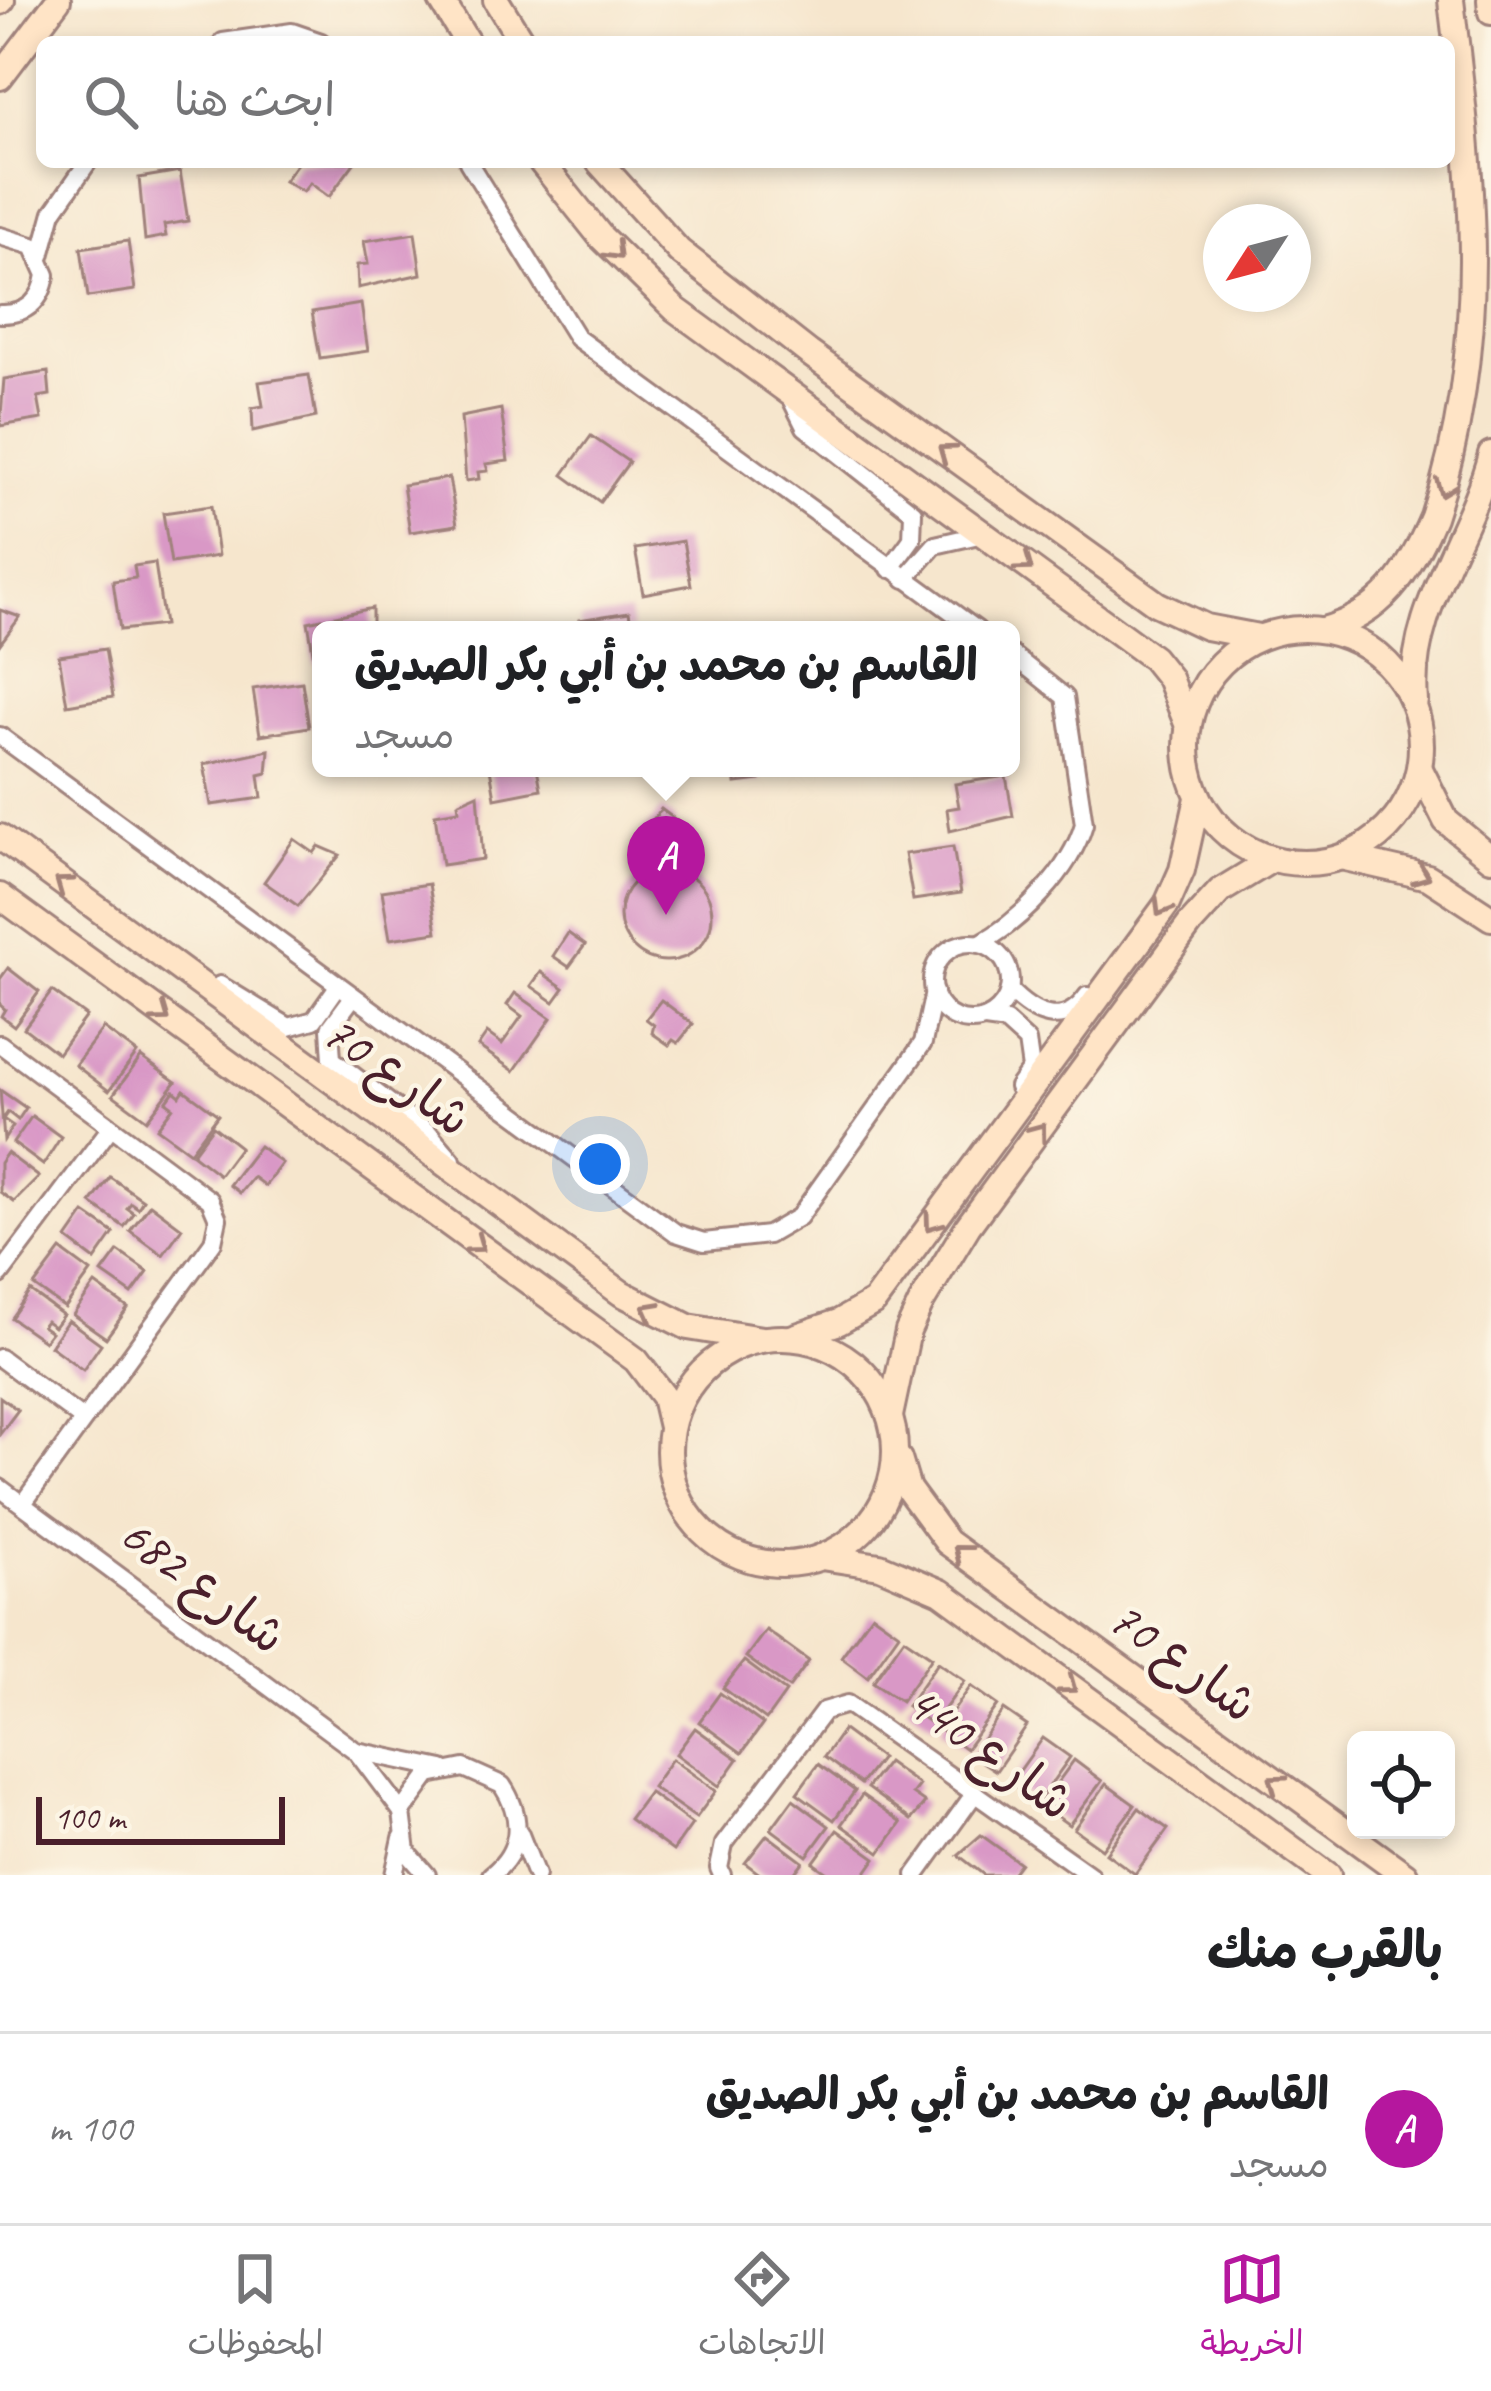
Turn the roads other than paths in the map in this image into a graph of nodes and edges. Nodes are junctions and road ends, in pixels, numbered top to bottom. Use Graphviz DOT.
graph roads {
  1 [pos="58,0"];
  2 [pos="441,0"];
  3 [pos="496,0"];
  4 [pos="1451,0"];
  5 [pos="1490,0"];
  6 [pos="1491,12"];
  7 [pos="264,36"];
  8 [pos="304,36"];
  9 [pos="463,36"];
  10 [pos="518,36"];
  11 [pos="0,77"];
  12 [pos="84,168"];
  13 [pos="472,168"];
  14 [pos="546,168"];
  15 [pos="604,168"];
  16 [pos="53,212"];
  17 [pos="6,236"];
  18 [pos="41,256"];
  19 [pos="0,314"];
  20 [pos="788,393"];
  21 [pos="1491,454"];
  22 [pos="985,534"];
  23 [pos="897,574"];
  24 [pos="964,621"];
  25 [pos="1323,630"];
  26 [pos="1259,637"];
  27 [pos="1020,661"];
  28 [pos="1415,710"];
  29 [pos="1188,726"];
  30 [pos="0,736"];
  31 [pos="1420,769"];
  32 [pos="1198,798"];
  33 [pos="0,837"];
  34 [pos="1343,858"];
  35 [pos="1491,858"];
  36 [pos="1271,860"];
  37 [pos="0,896"];
  38 [pos="1491,918"];
  39 [pos="1016,922"];
  40 [pos="129,932"];
  41 [pos="979,944"];
  42 [pos="1137,946"];
  43 [pos="1006,965"];
  44 [pos="1010,990"];
  45 [pos="345,991"];
  46 [pos="934,992"];
  47 [pos="984,1019"];
  48 [pos="962,1020"];
  49 [pos="923,1043"];
  50 [pos="0,1044"];
  51 [pos="111,1127"];
  52 [pos="993,1139"];
  53 [pos="466,1180"];
  54 [pos="0,1275"];
  55 [pos="792,1338"];
  56 [pos="762,1339"];
  57 [pos="0,1358"];
  58 [pos="890,1416"];
  59 [pos="81,1418"];
  60 [pos="671,1427"];
  61 [pos="895,1442"];
  62 [pos="0,1488"];
  63 [pos="24,1502"];
  64 [pos="821,1557"];
  65 [pos="356,1751"];
  66 [pos="444,1769"];
  67 [pos="975,1793"];
  68 [pos="402,1812"];
  69 [pos="518,1822"];
  70 [pos="402,1837"];
  71 [pos="394,1875"];
  72 [pos="427,1875"];
  73 [pos="491,1875"];
  74 [pos="536,1875"];
  75 [pos="722,1875"];
  76 [pos="916,1875"];
  77 [pos="1090,1875"];
  78 [pos="1328,1875"];
  79 [pos="1405,1875"];
  1 -- 11 [label="main road"];
  2 -- 9 [label="main road"];
  3 -- 10 [label="main road"];
  4 -- 25 [label="main road, one-way"];
  5 -- 6 [label="main road"];
  7 -- 8 [label="street"];
  12 -- 16 [label="street"];
  13 -- 23 [label="street"];
  14 -- 20 [label="main road, one-way"];
  26 -- 15 [label="main road, one-way"];
  16 -- 17 [label="street"];
  16 -- 18 [label="street"];
  17 -- 18 [label="street"];
  18 -- 19 [label="street"];
  20 -- 22 [label="main road"];
  20 -- 23 [label="street"];
  21 -- 28 [label="main road"];
  22 -- 23 [label="street"];
  22 -- 29 [label="main road, one-way"];
  23 -- 24 [label="street"];
  25 -- 26 [label="main road"];
  25 -- 28 [label="main road"];
  26 -- 29 [label="main road"];
  27 -- 39 [label="street"];
  28 -- 31 [label="main road"];
  29 -- 32 [label="main road"];
  30 -- 45 [label="street"];
  31 -- 34 [label="main road"];
  31 -- 35 [label="main road"];
  32 -- 36 [label="main road"];
  32 -- 42 [label="main road, one-way"];
  40 -- 33 [label="main road, شارع 70, one-way"];
  34 -- 36 [label="main road"];
  34 -- 38 [label="main road, one-way"];
  58 -- 36 [label="main road, one-way"];
  37 -- 60 [label="main road, شارع 70, one-way"];
  39 -- 41 [label="street"];
  39 -- 43 [label="street"];
  40 -- 45 [label="street"];
  40 -- 53 [label="main road, شارع 70"];
  41 -- 43 [label="street"];
  41 -- 46 [label="street"];
  42 -- 44 [label="street"];
  42 -- 52 [label="main road"];
  43 -- 44 [label="street"];
  44 -- 47 [label="street"];
  45 -- 49 [label="street"];
  45 -- 53 [label="street"];
  46 -- 48 [label="street"];
  46 -- 49 [label="street"];
  47 -- 48 [label="street"];
  47 -- 52 [label="street"];
  48 -- 49 [label="street"];
  50 -- 51 [label="street"];
  51 -- 54 [label="street"];
  51 -- 59 [label="street"];
  52 -- 55 [label="main road, one-way"];
  56 -- 53 [label="main road, شارع 70, one-way"];
  55 -- 56 [label="main road"];
  55 -- 58 [label="main road"];
  56 -- 60 [label="main road"];
  57 -- 59 [label="street"];
  58 -- 61 [label="main road"];
  59 -- 63 [label="street"];
  60 -- 64 [label="main road"];
  61 -- 64 [label="main road"];
  79 -- 61 [label="main road, شارع 70, one-way"];
  62 -- 63 [label="street, شارع 682"];
  63 -- 65 [label="street, شارع 682"];
  64 -- 78 [label="main road, شارع 70, one-way"];
  65 -- 66 [label="street, شارع 682"];
  65 -- 68 [label="street, شارع 682"];
  66 -- 68 [label="street"];
  66 -- 69 [label="street, شارع 682"];
  67 -- 75 [label="street, شارع 440"];
  67 -- 76 [label="street"];
  67 -- 77 [label="street, شارع 440"];
  68 -- 70 [label="street"];
  69 -- 73 [label="street"];
  69 -- 74 [label="street"];
  70 -- 71 [label="street"];
  70 -- 72 [label="street"];
}
